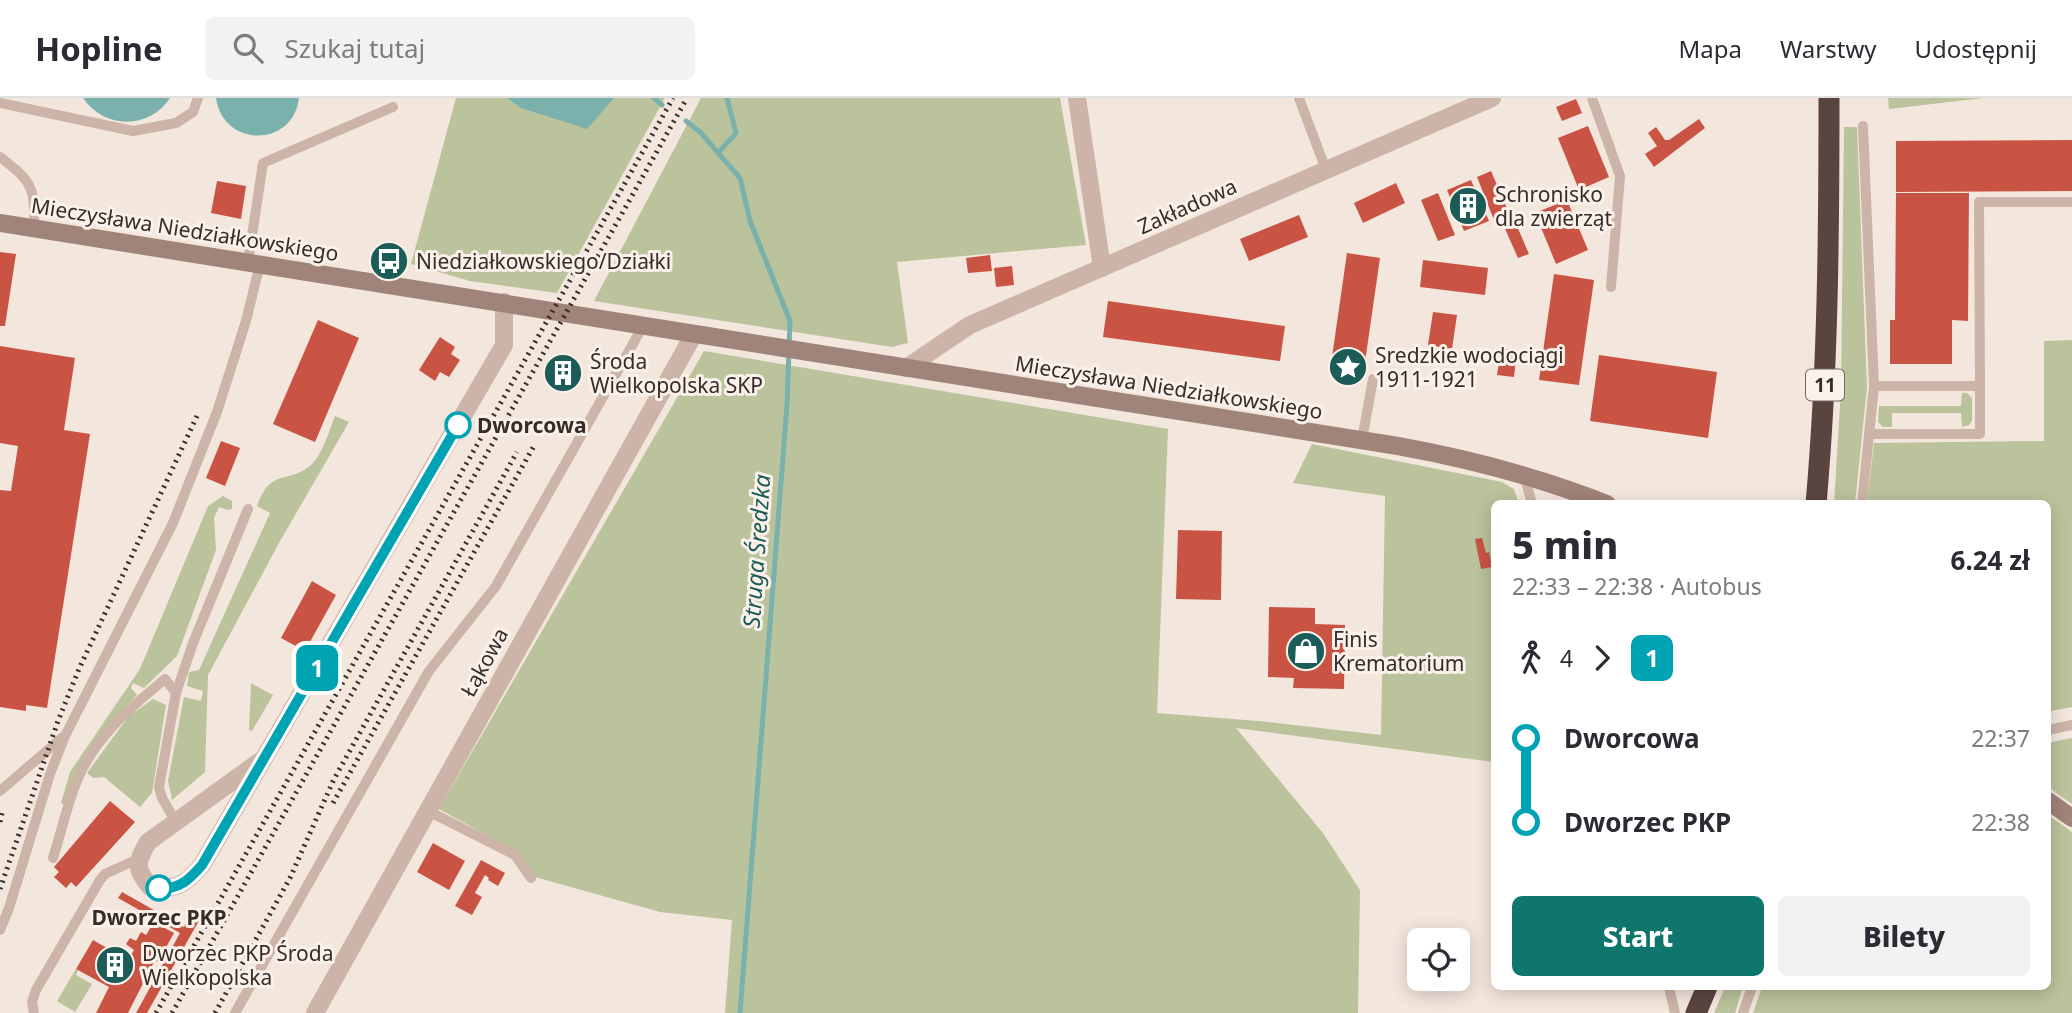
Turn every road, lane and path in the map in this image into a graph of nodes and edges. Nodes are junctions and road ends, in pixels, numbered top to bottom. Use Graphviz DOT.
graph roads {
  1 [pos="198,98"];
  2 [pos="1077,98"];
  3 [pos="1299,98"];
  4 [pos="1492,98"];
  5 [pos="1591,98"];
  6 [pos="1829,98"];
  7 [pos="0,103"];
  8 [pos="393,107"];
  9 [pos="1863,126"];
  10 [pos="0,157"];
  11 [pos="1326,170"];
  12 [pos="2072,202"];
  13 [pos="0,223"];
  14 [pos="34,228"];
  15 [pos="254,263"];
  16 [pos="1102,268"];
  17 [pos="1611,287"];
  18 [pos="504,302"];
  19 [pos="643,326"];
  20 [pos="694,334"];
  21 [pos="906,368"];
  22 [pos="1373,379"];
  23 [pos="1874,386"];
  24 [pos="1980,386"];
  25 [pos="1869,434"];
  26 [pos="1362,440"];
  27 [pos="1524,474"];
  28 [pos="1531,500"];
  29 [pos="1591,500"];
  30 [pos="1816,500"];
  31 [pos="1861,500"];
  32 [pos="248,509"];
  33 [pos="176,693"];
  34 [pos="2072,725"];
  35 [pos="2051,729"];
  36 [pos="65,736"];
  37 [pos="263,760"];
  38 [pos="0,791"];
  39 [pos="2051,803"];
  40 [pos="428,811"];
  41 [pos="2072,818"];
  42 [pos="176,822"];
  43 [pos="53,859"];
  44 [pos="138,859"];
  45 [pos="531,878"];
  46 [pos="0,930"];
  47 [pos="1670,990"];
  48 [pos="1706,990"];
  49 [pos="1751,990"];
  50 [pos="34,1013"];
  51 [pos="235,1013"];
  52 [pos="315,1013"];
  53 [pos="1675,1013"];
  54 [pos="1696,1013"];
  55 [pos="1743,1013"];
  1 -- 7 [label="lane"];
  2 -- 16 [label="street"];
  3 -- 11 [label="lane"];
  4 -- 11 [label="street, Zakładowa"];
  5 -- 17 [label="lane"];
  6 -- 30 [label="highway, 11"];
  8 -- 15 [label="lane"];
  9 -- 23 [label="lane"];
  10 -- 14 [label="lane"];
  11 -- 16 [label="street, Zakładowa"];
  12 -- 24 [label="lane"];
  13 -- 14 [label="street, Mieczysława Niedziałkowskiego"];
  14 -- 15 [label="street, Mieczysława Niedziałkowskiego"];
  15 -- 18 [label="street, Mieczysława Niedziałkowskiego"];
  15 -- 36 [label="lane"];
  16 -- 21 [label="street, Zakładowa"];
  18 -- 19 [label="street, Mieczysława Niedziałkowskiego"];
  18 -- 37 [label="street"];
  19 -- 20 [label="street, Mieczysława Niedziałkowskiego"];
  19 -- 51 [label="lane"];
  20 -- 21 [label="street, Mieczysława Niedziałkowskiego"];
  20 -- 40 [label="street, Łąkowa"];
  21 -- 26 [label="street, Mieczysława Niedziałkowskiego"];
  22 -- 26 [label="lane"];
  23 -- 24 [label="lane"];
  23 -- 25 [label="lane"];
  24 -- 25 [label="lane"];
  25 -- 31 [label="lane"];
  26 -- 27 [label="street, Mieczysława Niedziałkowskiego"];
  27 -- 28 [label="lane"];
  27 -- 29 [label="street, Mieczysława Niedziałkowskiego"];
  32 -- 33 [label="lane"];
  33 -- 42 [label="lane"];
  33 -- 43 [label="lane"];
  34 -- 35 [label="lane"];
  36 -- 38 [label="lane"];
  36 -- 46 [label="lane"];
  37 -- 42 [label="street"];
  37 -- 44 [label="street"];
  39 -- 41 [label="street"];
  40 -- 45 [label="lane"];
  40 -- 52 [label="street, Łąkowa"];
  42 -- 44 [label="street"];
  44 -- 50 [label="lane"];
  47 -- 53 [label="lane"];
  48 -- 54 [label="highway"];
  49 -- 55 [label="lane"];
}
